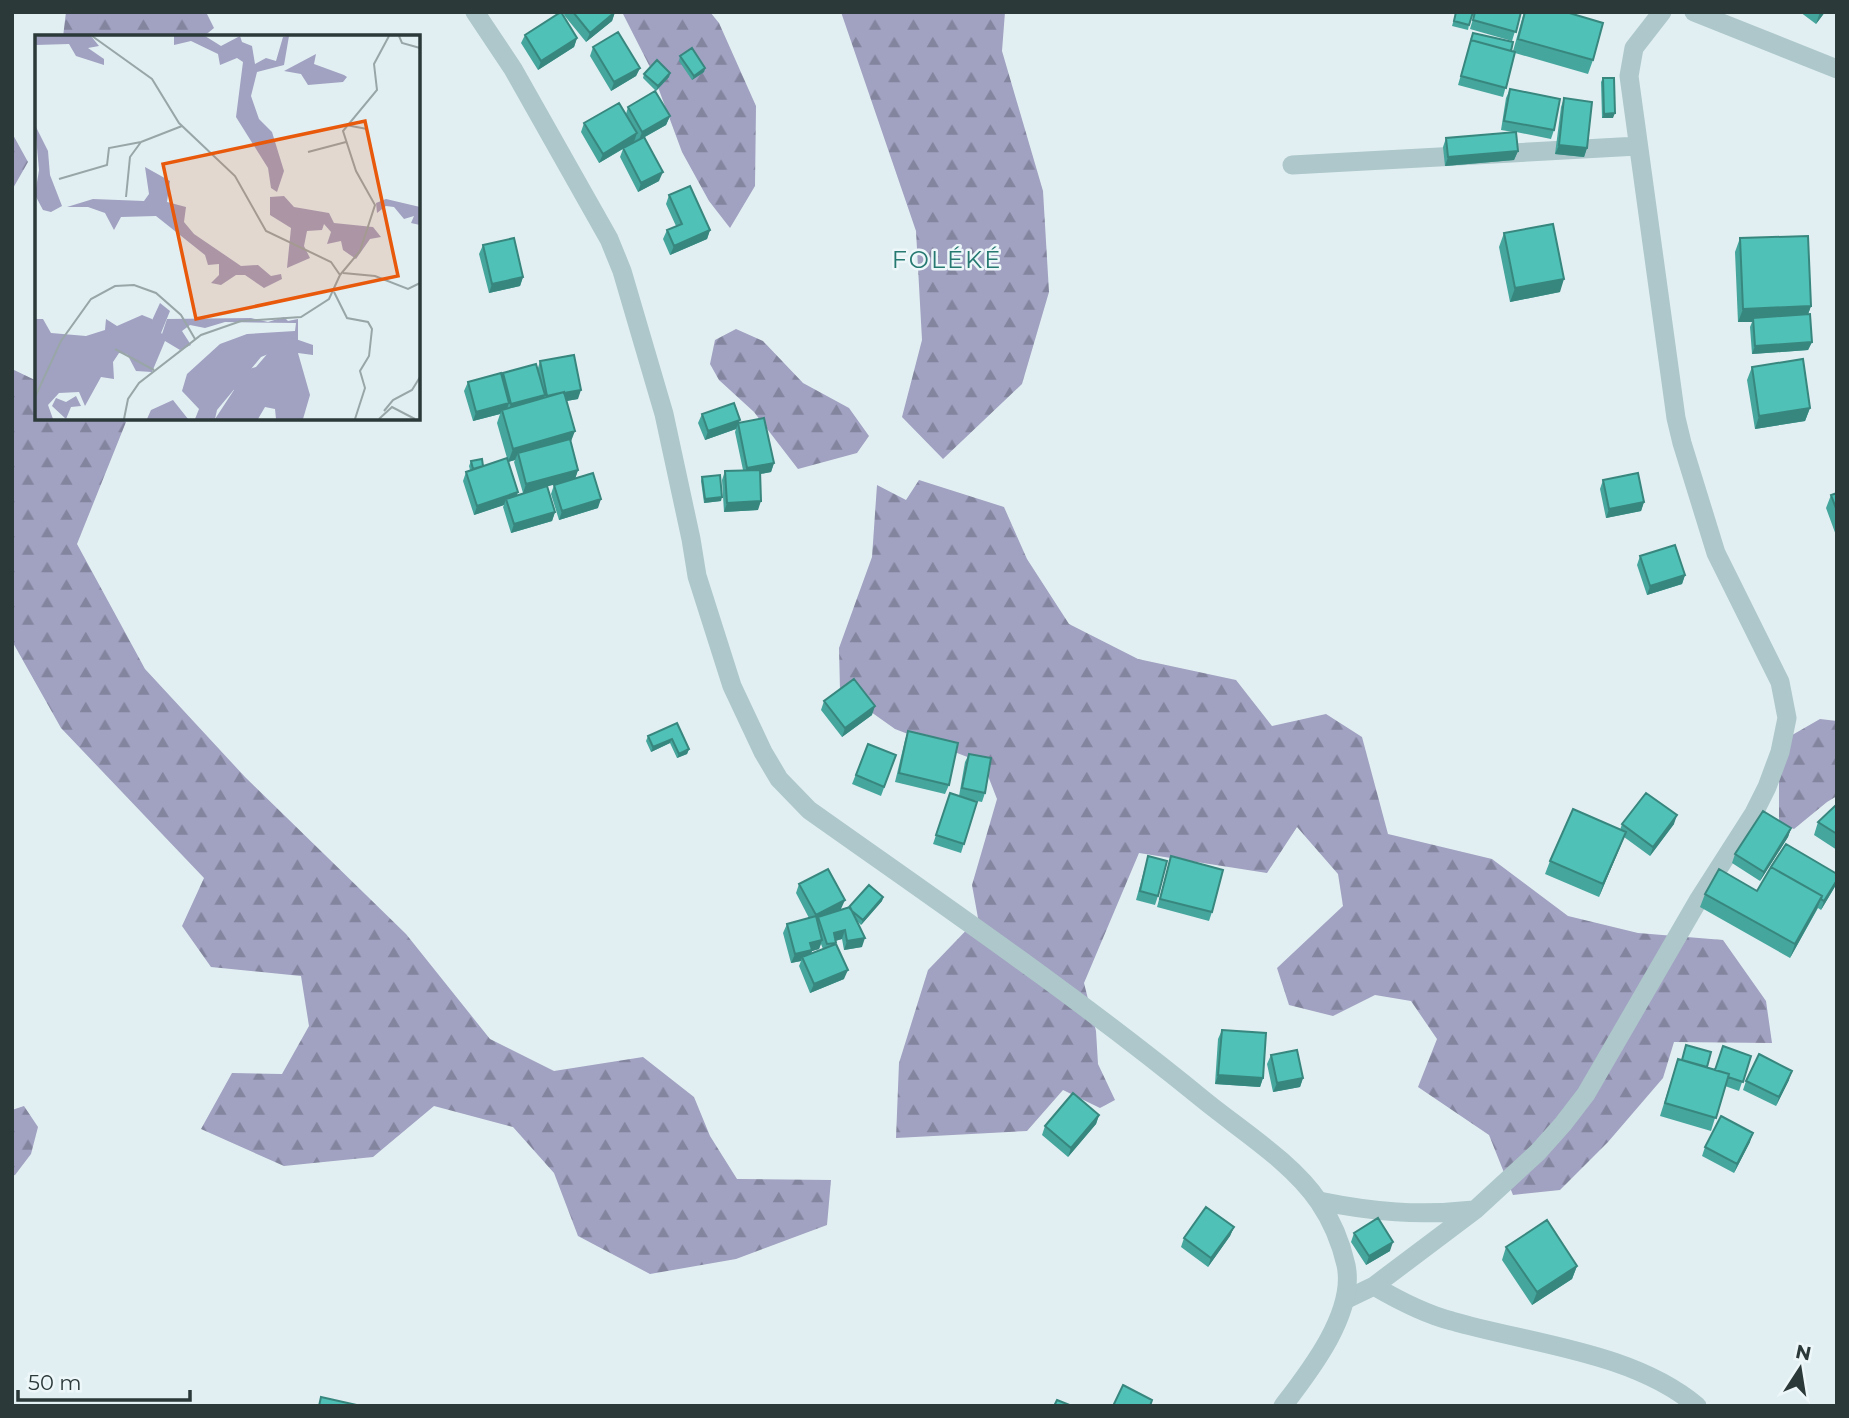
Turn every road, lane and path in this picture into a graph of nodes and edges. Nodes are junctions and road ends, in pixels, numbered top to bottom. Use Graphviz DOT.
graph roads {
  1 [pos="475,12"];
  2 [pos="1662,12"];
  3 [pos="1695,12"];
  4 [pos="1837,69"];
  5 [pos="1638,146"];
  6 [pos="1292,165"];
  7 [pos="1319,1201"];
  8 [pos="1475,1210"];
  9 [pos="1374,1286"];
  10 [pos="1347,1299"];
  11 [pos="1283,1406"];
  12 [pos="1697,1406"];
  1 -- 7 [label="street"];
  2 -- 5 [label="street"];
  3 -- 4 [label="street"];
  5 -- 6 [label="street"];
  5 -- 8 [label="street"];
  7 -- 8 [label="street"];
  7 -- 10 [label="street"];
  8 -- 9 [label="street"];
  9 -- 10 [label="street"];
  9 -- 12 [label="street"];
  10 -- 11 [label="street"];
}
